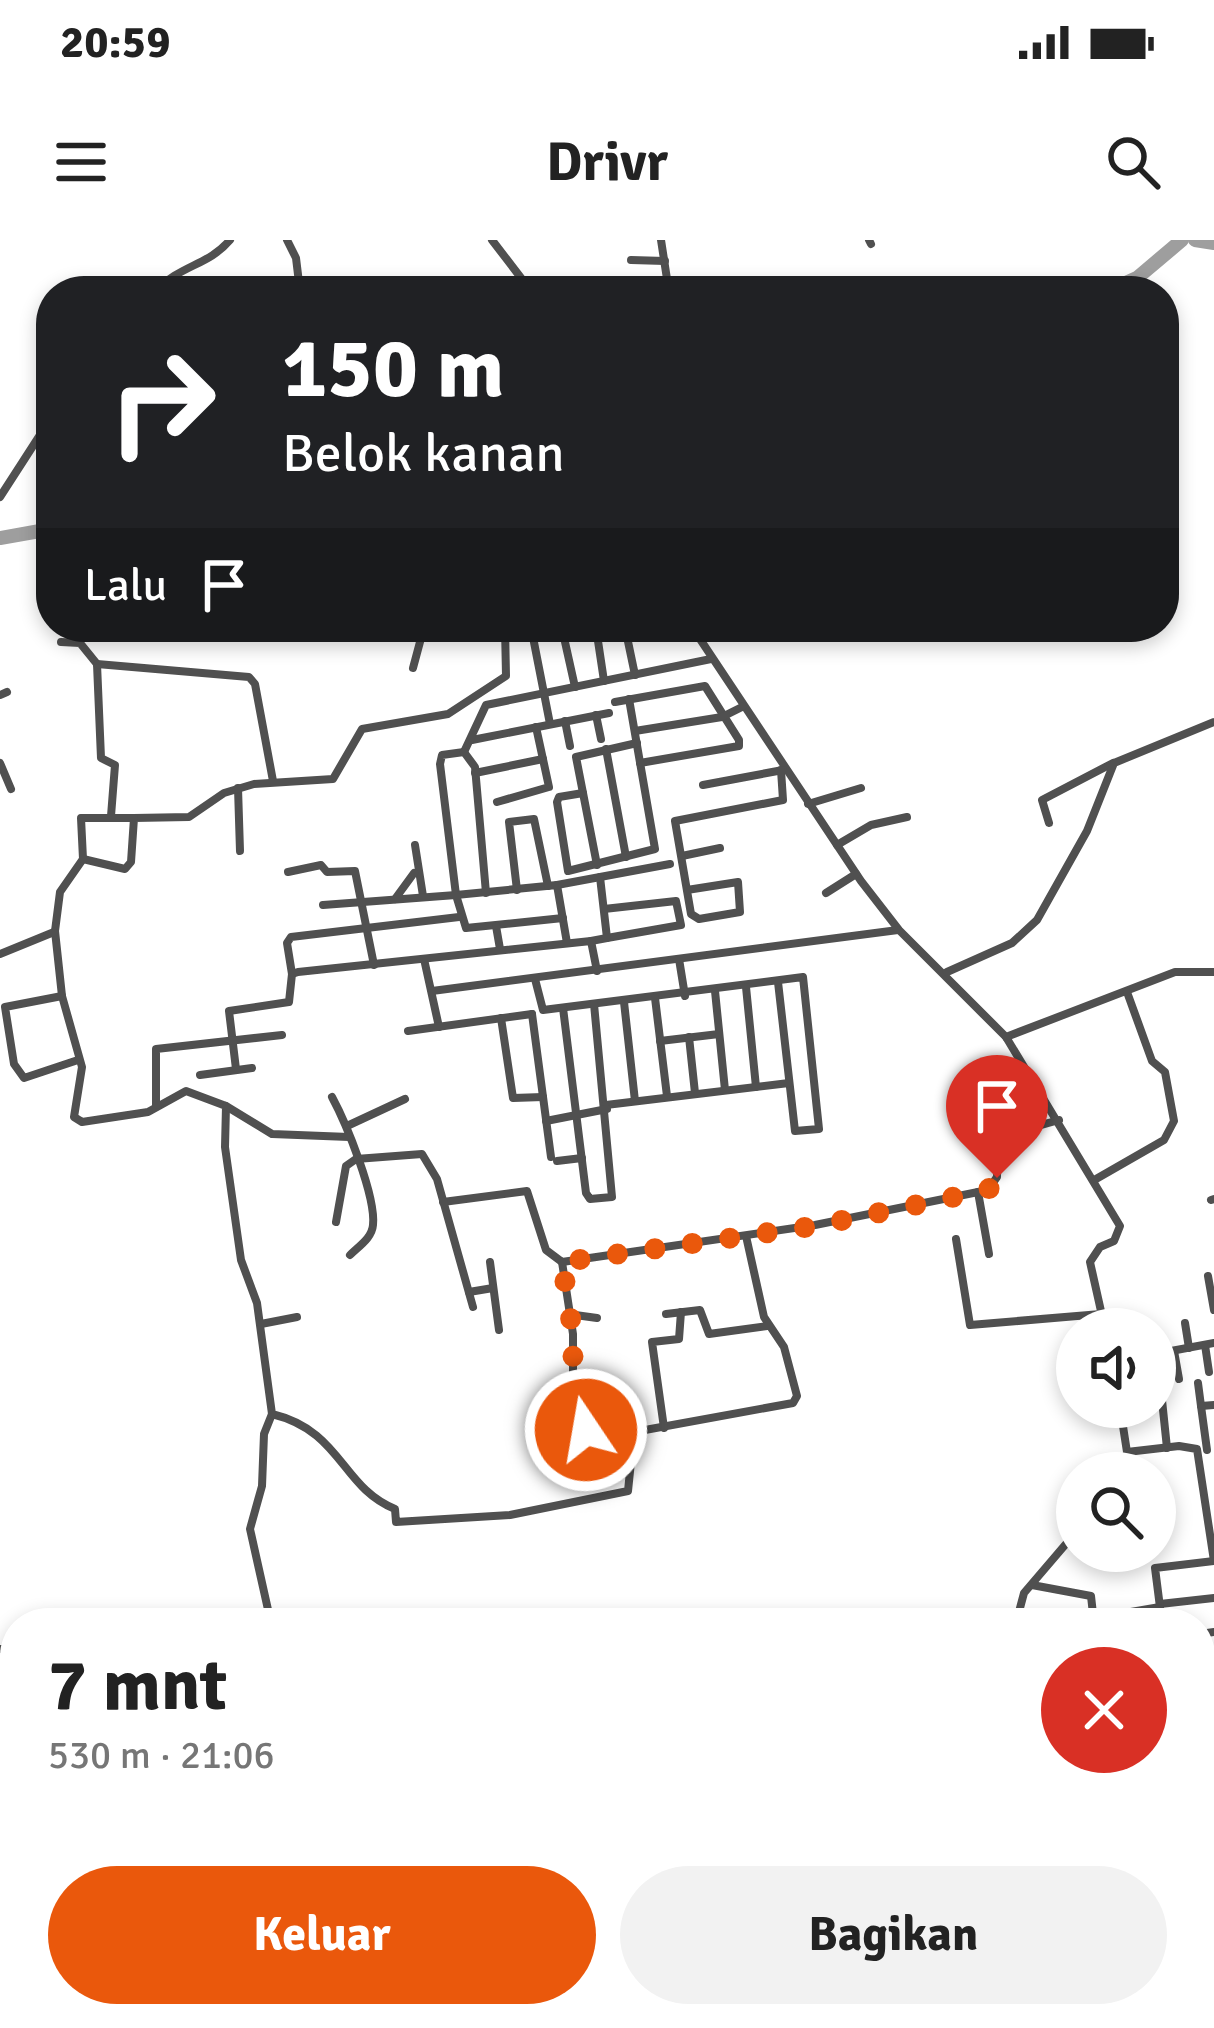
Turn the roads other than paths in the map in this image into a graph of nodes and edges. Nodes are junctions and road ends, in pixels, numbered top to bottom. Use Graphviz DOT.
graph roads {
  1 [pos="230,240"];
  2 [pos="287,240"];
  3 [pos="492,240"];
  4 [pos="661,240"];
  5 [pos="631,260"];
  6 [pos="665,261"];
  7 [pos="172,276"];
  8 [pos="298,276"];
  9 [pos="520,276"];
  10 [pos="668,276"];
  11 [pos="36,440"];
  12 [pos="5,485"];
  13 [pos="0,496"];
  14 [pos="61,642"];
  15 [pos="420,642"];
  16 [pos="505,642"];
  17 [pos="534,642"];
  18 [pos="566,642"];
  19 [pos="598,642"];
  20 [pos="628,642"];
  21 [pos="701,642"];
  22 [pos="711,659"];
  23 [pos="98,664"];
  24 [pos="413,668"];
  25 [pos="635,675"];
  26 [pos="604,681"];
  27 [pos="574,687"];
  28 [pos="544,694"];
  29 [pos="628,699"];
  30 [pos="615,702"];
  31 [pos="742,707"];
  32 [pos="609,713"];
  33 [pos="596,715"];
  34 [pos="722,718"];
  35 [pos="566,721"];
  36 [pos="1214,722"];
  37 [pos="550,724"];
  38 [pos="536,727"];
  39 [pos="634,731"];
  40 [pos="472,740"];
  41 [pos="637,743"];
  42 [pos="603,744"];
  43 [pos="570,746"];
  44 [pos="464,752"];
  45 [pos="543,759"];
  46 [pos="0,763"];
  47 [pos="640,763"];
  48 [pos="1114,763"];
  49 [pos="782,770"];
  50 [pos="475,773"];
  51 [pos="273,781"];
  52 [pos="703,784"];
  53 [pos="238,788"];
  54 [pos="861,788"];
  55 [pos="11,789"];
  56 [pos="583,793"];
  57 [pos="496,802"];
  58 [pos="808,804"];
  59 [pos="112,816"];
  60 [pos="907,817"];
  61 [pos="134,818"];
  62 [pos="1049,823"];
  63 [pos="415,845"];
  64 [pos="837,845"];
  65 [pos="720,848"];
  66 [pos="240,851"];
  67 [pos="682,856"];
  68 [pos="626,857"];
  69 [pos="83,859"];
  70 [pos="670,864"];
  71 [pos="597,866"];
  72 [pos="287,872"];
  73 [pos="416,872"];
  74 [pos="856,874"];
  75 [pos="600,878"];
  76 [pos="553,886"];
  77 [pos="517,890"];
  78 [pos="687,890"];
  79 [pos="486,893"];
  80 [pos="826,893"];
  81 [pos="456,895"];
  82 [pos="424,896"];
  83 [pos="394,898"];
  84 [pos="361,901"];
  85 [pos="323,904"];
  86 [pos="604,909"];
  87 [pos="460,917"];
  88 [pos="563,918"];
  89 [pos="496,926"];
  90 [pos="367,928"];
  91 [pos="899,930"];
  92 [pos="55,931"];
  93 [pos="608,938"];
  94 [pos="591,941"];
  95 [pos="567,943"];
  96 [pos="500,949"];
  97 [pos="0,954"];
  98 [pos="424,959"];
  99 [pos="679,959"];
  100 [pos="374,965"];
  101 [pos="597,970"];
  102 [pos="947,972"];
  103 [pos="1214,972"];
  104 [pos="292,974"];
  105 [pos="535,979"];
  106 [pos="778,982"];
  107 [pos="746,987"];
  108 [pos="432,991"];
  109 [pos="715,991"];
  110 [pos="1127,992"];
  111 [pos="685,996"];
  112 [pos="62,997"];
  113 [pos="655,998"];
  114 [pos="624,1001"];
  115 [pos="594,1004"];
  116 [pos="540,1006"];
  117 [pos="562,1008"];
  118 [pos="532,1014"];
  119 [pos="501,1018"];
  120 [pos="439,1027"];
  121 [pos="408,1030"];
  122 [pos="282,1034"];
  123 [pos="719,1034"];
  124 [pos="689,1037"];
  125 [pos="1006,1037"];
  126 [pos="232,1040"];
  127 [pos="660,1040"];
  128 [pos="78,1060"];
  129 [pos="252,1068"];
  130 [pos="236,1070"];
  131 [pos="200,1075"];
  132 [pos="789,1083"];
  133 [pos="756,1087"];
  134 [pos="725,1090"];
  135 [pos="695,1093"];
  136 [pos="332,1096"];
  137 [pos="543,1096"];
  138 [pos="667,1096"];
  139 [pos="405,1099"];
  140 [pos="635,1101"];
  141 [pos="156,1105"];
  142 [pos="226,1106"];
  143 [pos="607,1107"];
  144 [pos="577,1115"];
  145 [pos="1059,1120"];
  146 [pos="546,1121"];
  147 [pos="346,1126"];
  148 [pos="349,1137"];
  149 [pos="582,1158"];
  150 [pos="356,1160"];
  151 [pos="1096,1179"];
  152 [pos="978,1192"];
  153 [pos="443,1202"];
  154 [pos="336,1222"];
  155 [pos="746,1236"];
  156 [pos="956,1239"];
  157 [pos="989,1254"];
  158 [pos="350,1255"];
  159 [pos="490,1262"];
  160 [pos="562,1262"];
  161 [pos="1208,1276"];
  162 [pos="493,1288"];
  163 [pos="469,1292"];
  164 [pos="473,1307"];
  165 [pos="1100,1308"];
  166 [pos="1214,1310"];
  167 [pos="680,1312"];
  168 [pos="568,1314"];
  169 [pos="666,1314"];
  170 [pos="296,1317"];
  171 [pos="597,1318"];
  172 [pos="1056,1318"];
  173 [pos="1184,1323"];
  174 [pos="261,1324"];
  175 [pos="767,1326"];
  176 [pos="499,1330"];
  177 [pos="1209,1344"];
  178 [pos="1189,1348"];
  179 [pos="1176,1351"];
  180 [pos="1176,1362"];
  181 [pos="1209,1372"];
  182 [pos="1179,1379"];
  183 [pos="1198,1383"];
  184 [pos="1214,1405"];
  185 [pos="1201,1406"];
  186 [pos="272,1414"];
  187 [pos="664,1428"];
  188 [pos="1165,1428"];
  189 [pos="634,1432"];
  190 [pos="1167,1448"];
  191 [pos="1206,1449"];
  192 [pos="1135,1452"];
  193 [pos="1214,1482"];
  194 [pos="1203,1483"];
  195 [pos="1212,1525"];
  196 [pos="1056,1557"];
  197 [pos="1214,1561"];
  198 [pos="1032,1585"];
  199 [pos="1214,1598"];
  200 [pos="1160,1605"];
  201 [pos="269,1608"];
  202 [pos="1017,1608"];
  203 [pos="1094,1608"];
  204 [pos="1152,1608"];
  205 [pos="1160,1608"];
  1 -- 7 [label="street"];
  2 -- 8 [label="street"];
  3 -- 9 [label="street"];
  4 -- 6 [label="street"];
  5 -- 6 [label="street"];
  6 -- 10 [label="street"];
  11 -- 12 [label="street"];
  12 -- 13 [label="street"];
  14 -- 23 [label="street"];
  15 -- 24 [label="street"];
  16 -- 51 [label="street"];
  17 -- 28 [label="street"];
  18 -- 27 [label="street"];
  19 -- 26 [label="street"];
  20 -- 25 [label="street"];
  21 -- 22 [label="street"];
  22 -- 25 [label="street"];
  22 -- 31 [label="street"];
  23 -- 51 [label="street"];
  23 -- 59 [label="street"];
  25 -- 26 [label="street"];
  26 -- 27 [label="street"];
  27 -- 28 [label="street"];
  28 -- 37 [label="street"];
  28 -- 40 [label="street"];
  29 -- 30 [label="street"];
  29 -- 34 [label="street"];
  29 -- 39 [label="street"];
  31 -- 34 [label="street"];
  31 -- 49 [label="street"];
  32 -- 33 [label="street"];
  33 -- 35 [label="street"];
  33 -- 42 [label="street"];
  34 -- 39 [label="street"];
  34 -- 47 [label="street"];
  35 -- 37 [label="street"];
  35 -- 43 [label="street"];
  36 -- 48 [label="street"];
  37 -- 38 [label="street"];
  38 -- 40 [label="street"];
  38 -- 45 [label="street"];
  39 -- 41 [label="street"];
  40 -- 44 [label="street"];
  41 -- 42 [label="street"];
  41 -- 47 [label="street"];
  42 -- 56 [label="street"];
  42 -- 68 [label="street"];
  44 -- 50 [label="street"];
  44 -- 81 [label="street"];
  45 -- 50 [label="street"];
  45 -- 57 [label="street"];
  46 -- 55 [label="street"];
  47 -- 68 [label="street"];
  48 -- 62 [label="street"];
  48 -- 102 [label="street"];
  49 -- 52 [label="street"];
  49 -- 58 [label="street"];
  49 -- 67 [label="street"];
  50 -- 79 [label="street"];
  51 -- 53 [label="street"];
  53 -- 61 [label="street"];
  53 -- 66 [label="street"];
  54 -- 58 [label="street"];
  56 -- 71 [label="street"];
  56 -- 71 [label="street"];
  58 -- 64 [label="street"];
  59 -- 61 [label="street"];
  59 -- 69 [label="street"];
  60 -- 64 [label="street"];
  61 -- 69 [label="street"];
  63 -- 73 [label="street"];
  64 -- 74 [label="street"];
  65 -- 67 [label="street"];
  67 -- 78 [label="street"];
  68 -- 71 [label="street"];
  69 -- 92 [label="street"];
  70 -- 75 [label="street"];
  72 -- 84 [label="street"];
  73 -- 82 [label="street"];
  73 -- 83 [label="street"];
  74 -- 80 [label="street"];
  74 -- 91 [label="street"];
  75 -- 76 [label="street"];
  75 -- 86 [label="street"];
  76 -- 77 [label="street"];
  76 -- 77 [label="street"];
  76 -- 88 [label="street"];
  77 -- 79 [label="street"];
  78 -- 78 [label="street"];
  79 -- 81 [label="street"];
  81 -- 82 [label="street"];
  81 -- 87 [label="street"];
  82 -- 83 [label="street"];
  83 -- 84 [label="street"];
  84 -- 85 [label="street"];
  84 -- 90 [label="street"];
  86 -- 93 [label="street"];
  86 -- 93 [label="street"];
  87 -- 89 [label="street"];
  87 -- 90 [label="street"];
  88 -- 89 [label="street"];
  88 -- 95 [label="street"];
  89 -- 96 [label="street"];
  90 -- 100 [label="street"];
  90 -- 104 [label="street"];
  91 -- 99 [label="street"];
  91 -- 102 [label="street"];
  92 -- 97 [label="street"];
  92 -- 112 [label="street"];
  93 -- 94 [label="street"];
  94 -- 95 [label="street"];
  94 -- 101 [label="street"];
  95 -- 96 [label="street"];
  96 -- 98 [label="street"];
  98 -- 100 [label="street"];
  98 -- 108 [label="street"];
  99 -- 101 [label="street"];
  99 -- 111 [label="street"];
  100 -- 104 [label="street"];
  101 -- 105 [label="street"];
  102 -- 125 [label="street"];
  103 -- 110 [label="street"];
  104 -- 126 [label="street"];
  105 -- 108 [label="street"];
  105 -- 116 [label="street"];
  106 -- 107 [label="street"];
  106 -- 132 [label="street"];
  106 -- 132 [label="street"];
  107 -- 109 [label="street"];
  107 -- 133 [label="street"];
  108 -- 120 [label="street"];
  109 -- 111 [label="street"];
  109 -- 123 [label="street"];
  110 -- 125 [label="street"];
  110 -- 151 [label="street"];
  111 -- 113 [label="street"];
  112 -- 128 [label="street"];
  112 -- 128 [label="street"];
  113 -- 114 [label="street"];
  113 -- 127 [label="street"];
  114 -- 115 [label="street"];
  114 -- 140 [label="street"];
  115 -- 117 [label="street"];
  115 -- 143 [label="street"];
  116 -- 117 [label="street"];
  116 -- 118 [label="street"];
  117 -- 144 [label="street"];
  118 -- 119 [label="street"];
  118 -- 137 [label="street"];
  119 -- 120 [label="street"];
  119 -- 137 [label="street"];
  120 -- 121 [label="street"];
  122 -- 126 [label="street"];
  123 -- 124 [label="street"];
  123 -- 134 [label="street"];
  124 -- 127 [label="street"];
  124 -- 135 [label="street"];
  125 -- 145 [label="street"];
  126 -- 130 [label="street"];
  126 -- 141 [label="street"];
  127 -- 138 [label="street"];
  128 -- 142 [label="street"];
  129 -- 130 [label="street"];
  130 -- 131 [label="street"];
  132 -- 133 [label="street"];
  133 -- 134 [label="street"];
  134 -- 135 [label="street"];
  135 -- 138 [label="street"];
  136 -- 147 [label="street"];
  137 -- 146 [label="street"];
  138 -- 140 [label="street"];
  139 -- 147 [label="street"];
  140 -- 143 [label="street"];
  142 -- 148 [label="street"];
  142 -- 174 [label="street"];
  143 -- 144 [label="street"];
  143 -- 149 [label="street"];
  144 -- 146 [label="street"];
  144 -- 149 [label="street"];
  145 -- 151 [label="street"];
  145 -- 152 [label="street"];
  146 -- 149 [label="street"];
  147 -- 148 [label="street"];
  148 -- 150 [label="street"];
  150 -- 153 [label="street"];
  150 -- 154 [label="street"];
  150 -- 158 [label="street"];
  151 -- 165 [label="street"];
  152 -- 155 [label="street"];
  152 -- 157 [label="street"];
  153 -- 160 [label="street"];
  153 -- 163 [label="street"];
  155 -- 160 [label="street"];
  155 -- 175 [label="street"];
  156 -- 172 [label="street"];
  159 -- 162 [label="street"];
  160 -- 168 [label="street"];
  161 -- 166 [label="street"];
  162 -- 163 [label="street"];
  162 -- 176 [label="street"];
  163 -- 164 [label="street"];
  167 -- 169 [label="street"];
  167 -- 175 [label="street"];
  167 -- 187 [label="street"];
  168 -- 171 [label="street"];
  168 -- 189 [label="street"];
  170 -- 174 [label="street"];
  173 -- 178 [label="street"];
  174 -- 186 [label="street"];
  175 -- 187 [label="street"];
  177 -- 178 [label="street"];
  177 -- 181 [label="street"];
  178 -- 179 [label="street"];
  180 -- 182 [label="street"];
  183 -- 185 [label="street"];
  184 -- 185 [label="street"];
  185 -- 191 [label="street"];
  186 -- 189 [label="street"];
  186 -- 201 [label="street"];
  187 -- 189 [label="street"];
  188 -- 190 [label="street"];
  190 -- 191 [label="street"];
  190 -- 192 [label="street"];
  191 -- 194 [label="street"];
  193 -- 194 [label="street"];
  194 -- 195 [label="street"];
  195 -- 197 [label="street"];
  196 -- 198 [label="street"];
  197 -- 200 [label="street"];
  198 -- 202 [label="street"];
  198 -- 203 [label="street"];
  199 -- 200 [label="street"];
  200 -- 204 [label="street"];
  200 -- 205 [label="street"];
}
